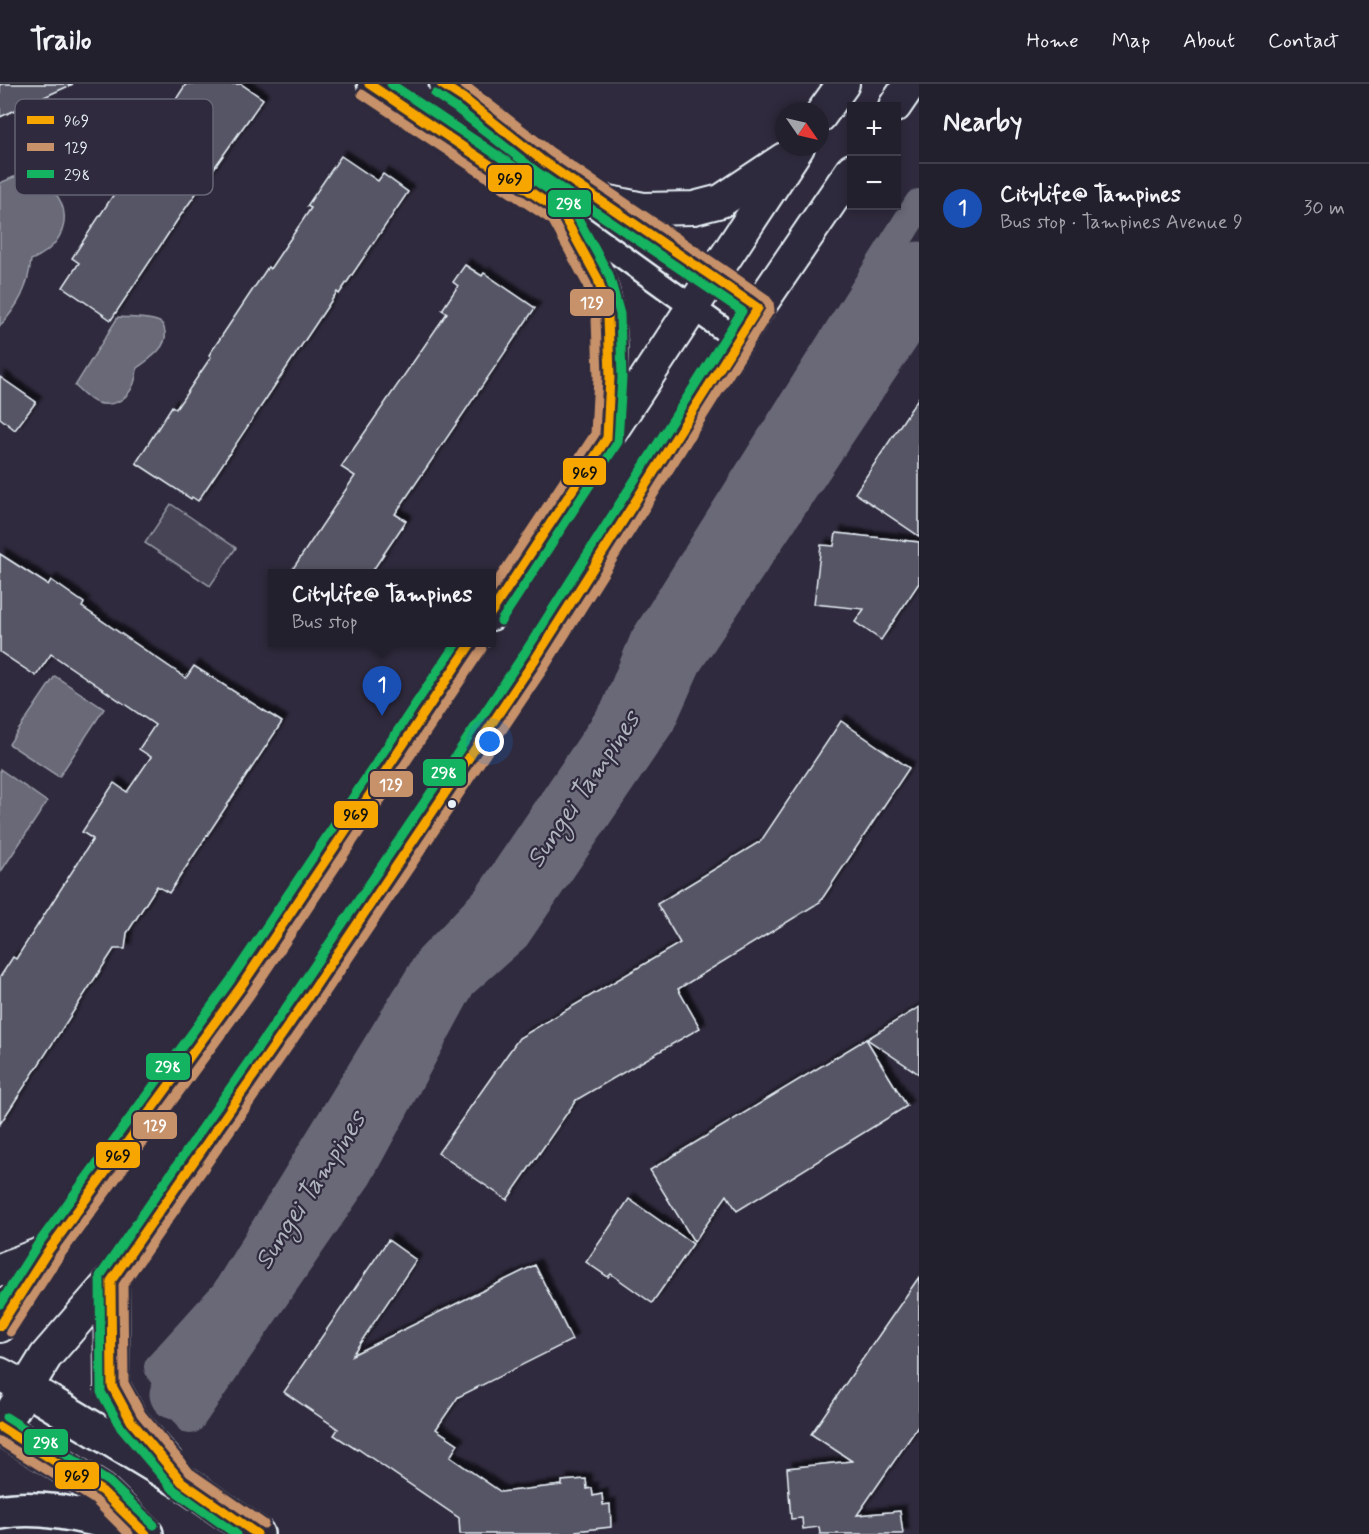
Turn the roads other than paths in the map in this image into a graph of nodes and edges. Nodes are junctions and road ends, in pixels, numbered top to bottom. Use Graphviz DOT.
graph roads {
  1 [pos="369,84"];
  2 [pos="441,84"];
  3 [pos="843,84"];
  4 [pos="910,84"];
  5 [pos="898,102"];
  6 [pos="829,103"];
  7 [pos="787,156"];
  8 [pos="792,156"];
  9 [pos="847,177"];
  10 [pos="604,201"];
  11 [pos="562,213"];
  12 [pos="712,277"];
  13 [pos="693,307"];
  14 [pos="758,308"];
  15 [pos="738,340"];
  16 [pos="607,438"];
  17 [pos="496,608"];
  18 [pos="469,647"];
  19 [pos="48,1251"];
  20 [pos="0,1270"];
  21 [pos="111,1281"];
  22 [pos="0,1326"];
  23 [pos="13,1381"];
  24 [pos="1,1429"];
  25 [pos="182,1482"];
  26 [pos="0,1512"];
  27 [pos="144,1532"];
  28 [pos="257,1534"];
  1 -- 11 [label="street"];
  2 -- 10 [label="street"];
  3 -- 6 [label="main road"];
  4 -- 5 [label="main road"];
  7 -- 10 [label="main road"];
  8 -- 12 [label="main road"];
  9 -- 14 [label="main road"];
  10 -- 12 [label="street"];
  11 -- 13 [label="street"];
  11 -- 16 [label="main road"];
  12 -- 13 [label="main road"];
  12 -- 14 [label="street"];
  13 -- 15 [label="street"];
  13 -- 16 [label="main road"];
  14 -- 15 [label="main road"];
  15 -- 21 [label="main road"];
  16 -- 17 [label="main road"];
  18 -- 19 [label="main road"];
  19 -- 20 [label="main road"];
  19 -- 22 [label="main road"];
  21 -- 23 [label="main road"];
  21 -- 25 [label="main road"];
  23 -- 24 [label="main road"];
  23 -- 25 [label="main road"];
  24 -- 27 [label="main road"];
  25 -- 28 [label="main road"];
  26 -- 27 [label="main road"];
}
